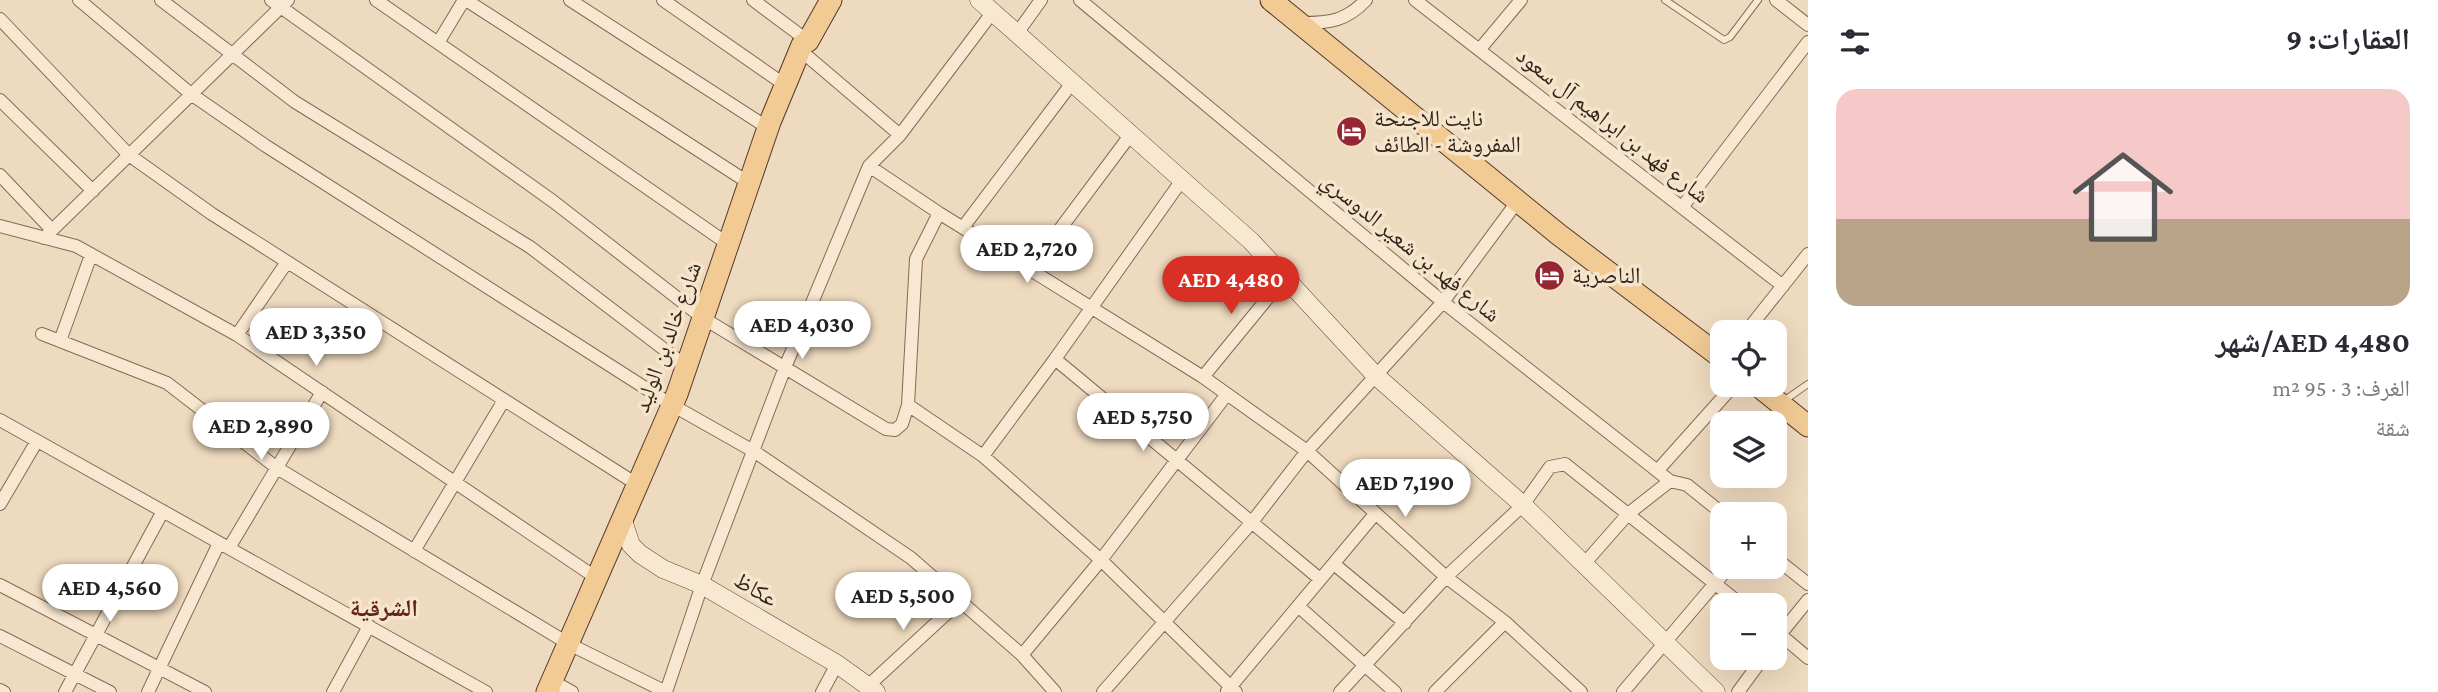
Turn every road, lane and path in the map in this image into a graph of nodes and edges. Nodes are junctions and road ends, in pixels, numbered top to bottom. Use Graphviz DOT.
graph roads {
  1 [pos="79,0"];
  2 [pos="161,0"];
  3 [pos="376,0"];
  4 [pos="465,0"];
  5 [pos="570,0"];
  6 [pos="663,0"];
  7 [pos="753,0"];
  8 [pos="831,0"];
  9 [pos="978,0"];
  10 [pos="1041,0"];
  11 [pos="1080,0"];
  12 [pos="1271,0"];
  13 [pos="1366,0"];
  14 [pos="1415,0"];
  15 [pos="1521,0"];
  16 [pos="1665,0"];
  17 [pos="1758,0"];
  18 [pos="1776,0"];
  19 [pos="280,2"];
  20 [pos="992,13"];
  21 [pos="0,19"];
  22 [pos="1301,23"];
  23 [pos="1808,25"];
  24 [pos="1018,32"];
  25 [pos="1808,41"];
  26 [pos="438,43"];
  27 [pos="804,46"];
  28 [pos="1480,49"];
  29 [pos="232,55"];
  30 [pos="1072,83"];
  31 [pos="785,85"];
  32 [pos="191,94"];
  33 [pos="0,100"];
  34 [pos="768,128"];
  35 [pos="1131,134"];
  36 [pos="900,135"];
  37 [pos="129,155"];
  38 [pos="869,166"];
  39 [pos="0,175"];
  40 [pos="1182,180"];
  41 [pos="749,183"];
  42 [pos="93,191"];
  43 [pos="1517,202"];
  44 [pos="1683,206"];
  45 [pos="939,213"];
  46 [pos="0,226"];
  47 [pos="964,226"];
  48 [pos="48,234"];
  49 [pos="728,244"];
  50 [pos="1808,254"];
  51 [pos="91,255"];
  52 [pos="287,262"];
  53 [pos="1031,268"];
  54 [pos="1285,277"];
  55 [pos="1783,286"];
  56 [pos="1443,302"];
  57 [pos="1092,307"];
  58 [pos="703,318"];
  59 [pos="1756,320"];
  60 [pos="42,334"];
  61 [pos="237,335"];
  62 [pos="60,341"];
  63 [pos="1710,349"];
  64 [pos="1055,359"];
  65 [pos="686,366"];
  66 [pos="785,370"];
  67 [pos="1375,375"];
  68 [pos="1203,377"];
  69 [pos="1808,384"];
  70 [pos="322,392"];
  71 [pos="1227,394"];
  72 [pos="1723,397"];
  73 [pos="1772,397"];
  74 [pos="504,400"];
  75 [pos="1780,403"];
  76 [pos="672,405"];
  77 [pos="908,405"];
  78 [pos="0,420"];
  79 [pos="1808,426"];
  80 [pos="37,441"];
  81 [pos="1307,451"];
  82 [pos="755,452"];
  83 [pos="983,456"];
  84 [pos="1178,460"];
  85 [pos="277,468"];
  86 [pos="1658,470"];
  87 [pos="1670,481"];
  88 [pos="455,482"];
  89 [pos="638,485"];
  90 [pos="0,504"];
  91 [pos="1710,504"];
  92 [pos="1523,505"];
  93 [pos="163,511"];
  94 [pos="1375,514"];
  95 [pos="1628,514"];
  96 [pos="622,521"];
  97 [pos="1252,522"];
  98 [pos="224,545"];
  99 [pos="414,551"];
  100 [pos="1101,560"];
  101 [pos="1334,564"];
  102 [pos="1584,564"];
  103 [pos="1787,567"];
  104 [pos="1446,577"];
  105 [pos="598,579"];
  106 [pos="1320,579"];
  107 [pos="1721,579"];
  108 [pos="1808,584"];
  109 [pos="0,585"];
  110 [pos="1717,585"];
  111 [pos="702,586"];
  112 [pos="1727,593"];
  113 [pos="1808,600"];
  114 [pos="959,602"];
  115 [pos="1298,606"];
  116 [pos="1164,622"];
  117 [pos="1505,622"];
  118 [pos="1405,623"];
  119 [pos="1787,624"];
  120 [pos="369,626"];
  121 [pos="0,636"];
  122 [pos="96,636"];
  123 [pos="569,644"];
  124 [pos="1667,644"];
  125 [pos="1787,644"];
  126 [pos="1022,655"];
  127 [pos="1808,658"];
  128 [pos="837,664"];
  129 [pos="1365,665"];
  130 [pos="158,669"];
  131 [pos="1754,670"];
  132 [pos="75,674"];
  133 [pos="550,687"];
  134 [pos="873,689"];
  135 [pos="1231,690"];
  136 [pos="1713,691"];
  137 [pos="65,692"];
  138 [pos="110,692"];
  139 [pos="148,692"];
  140 [pos="205,692"];
  141 [pos="333,692"];
  142 [pos="486,692"];
  143 [pos="572,692"];
  144 [pos="666,692"];
  145 [pos="822,692"];
  146 [pos="1055,692"];
  147 [pos="1102,692"];
  148 [pos="1340,692"];
  149 [pos="1395,692"];
  150 [pos="1435,692"];
  151 [pos="1581,692"];
  152 [pos="1623,692"];
  153 [pos="1738,692"];
  1 -- 32 [label="street"];
  2 -- 29 [label="street"];
  3 -- 26 [label="street"];
  4 -- 26 [label="street"];
  4 -- 41 [label="street"];
  5 -- 34 [label="street"];
  6 -- 31 [label="street"];
  7 -- 27 [label="street"];
  8 -- 27 [label="main road, شارع خالد بن الوليد"];
  9 -- 20 [label="street"];
  10 -- 24 [label="street"];
  11 -- 56 [label="street, شارع فهد بن شعير الدوسري"];
  12 -- 22 [label="main road"];
  13 -- 22 [label="street"];
  14 -- 28 [label="street, شارع فهد بن ابراهيم آل سعود"];
  15 -- 28 [label="street"];
  16 -- 17 [label="lane"];
  18 -- 23 [label="street"];
  19 -- 29 [label="street"];
  19 -- 58 [label="street"];
  20 -- 24 [label="street"];
  20 -- 36 [label="street"];
  21 -- 37 [label="street"];
  22 -- 43 [label="main road"];
  24 -- 30 [label="street"];
  25 -- 44 [label="street"];
  26 -- 49 [label="street"];
  27 -- 31 [label="main road, شارع خالد بن الوليد"];
  27 -- 36 [label="street"];
  28 -- 44 [label="street, شارع فهد بن ابراهيم آل سعود"];
  29 -- 32 [label="street"];
  29 -- 65 [label="street"];
  30 -- 35 [label="street"];
  30 -- 47 [label="street"];
  31 -- 34 [label="main road, شارع خالد بن الوليد"];
  32 -- 37 [label="street"];
  32 -- 76 [label="street"];
  33 -- 42 [label="street"];
  34 -- 41 [label="main road, شارع خالد بن الوليد"];
  35 -- 40 [label="street"];
  35 -- 53 [label="street"];
  36 -- 38 [label="street"];
  37 -- 42 [label="street"];
  37 -- 52 [label="street"];
  38 -- 45 [label="street"];
  38 -- 66 [label="street"];
  39 -- 48 [label="street"];
  40 -- 54 [label="street"];
  40 -- 57 [label="street"];
  41 -- 49 [label="main road, شارع خالد بن الوليد"];
  42 -- 48 [label="street"];
  43 -- 56 [label="street"];
  43 -- 63 [label="main road"];
  44 -- 55 [label="street, شارع فهد بن ابراهيم آل سعود"];
  45 -- 47 [label="street"];
  45 -- 77 [label="street"];
  46 -- 48 [label="street"];
  47 -- 53 [label="street"];
  48 -- 51 [label="street"];
  49 -- 58 [label="main road, شارع خالد بن الوليد"];
  50 -- 55 [label="street"];
  51 -- 61 [label="street"];
  51 -- 62 [label="street"];
  52 -- 61 [label="street"];
  52 -- 74 [label="street"];
  53 -- 57 [label="street"];
  54 -- 67 [label="street"];
  54 -- 68 [label="street"];
  55 -- 59 [label="street"];
  56 -- 67 [label="street"];
  56 -- 86 [label="street, شارع فهد بن شعير الدوسري"];
  57 -- 64 [label="street"];
  57 -- 68 [label="street"];
  58 -- 65 [label="main road, شارع خالد بن الوليد"];
  58 -- 66 [label="street"];
  60 -- 62 [label="street"];
  61 -- 70 [label="street"];
  62 -- 85 [label="street"];
  64 -- 83 [label="street"];
  64 -- 84 [label="street"];
  65 -- 76 [label="main road, شارع خالد بن الوليد"];
  66 -- 77 [label="street"];
  66 -- 82 [label="street"];
  67 -- 81 [label="street"];
  67 -- 92 [label="street"];
  68 -- 71 [label="street"];
  69 -- 75 [label="lane"];
  70 -- 85 [label="street"];
  70 -- 88 [label="street"];
  71 -- 81 [label="street"];
  71 -- 84 [label="street"];
  72 -- 86 [label="street"];
  73 -- 75 [label="main road"];
  74 -- 88 [label="street"];
  74 -- 89 [label="street"];
  75 -- 79 [label="main road"];
  76 -- 82 [label="street"];
  76 -- 89 [label="main road, شارع خالد بن الوليد"];
  77 -- 83 [label="street"];
  78 -- 80 [label="street"];
  80 -- 90 [label="street"];
  80 -- 93 [label="street"];
  81 -- 94 [label="street"];
  81 -- 97 [label="street"];
  82 -- 111 [label="street"];
  82 -- 114 [label="street"];
  83 -- 100 [label="street"];
  84 -- 97 [label="street"];
  84 -- 100 [label="street"];
  85 -- 98 [label="street"];
  85 -- 99 [label="street"];
  86 -- 87 [label="street, شارع فهد بن شعير الدوسري"];
  87 -- 91 [label="street, شارع فهد بن شعير الدوسري"];
  87 -- 95 [label="street"];
  88 -- 99 [label="street"];
  88 -- 105 [label="street"];
  89 -- 96 [label="main road, شارع خالد بن الوليد"];
  92 -- 95 [label="street"];
  92 -- 102 [label="street"];
  92 -- 104 [label="street"];
  93 -- 98 [label="street"];
  93 -- 122 [label="street"];
  94 -- 101 [label="street"];
  94 -- 104 [label="street"];
  95 -- 102 [label="street"];
  95 -- 110 [label="street"];
  96 -- 105 [label="main road, شارع خالد بن الوليد"];
  96 -- 111 [label="street, عكاظ"];
  97 -- 106 [label="street"];
  97 -- 116 [label="street"];
  98 -- 120 [label="street"];
  98 -- 130 [label="street"];
  99 -- 123 [label="street"];
  100 -- 116 [label="street"];
  100 -- 126 [label="street"];
  101 -- 106 [label="street"];
  101 -- 118 [label="street"];
  102 -- 124 [label="street"];
  103 -- 108 [label="street"];
  104 -- 117 [label="street"];
  104 -- 118 [label="street"];
  105 -- 123 [label="main road, شارع خالد بن الوليد"];
  106 -- 115 [label="street"];
  107 -- 110 [label="street"];
  109 -- 122 [label="street"];
  110 -- 112 [label="street"];
  110 -- 124 [label="street"];
  111 -- 128 [label="street, عكاظ"];
  111 -- 144 [label="street"];
  113 -- 119 [label="street"];
  114 -- 126 [label="street"];
  114 -- 134 [label="street"];
  115 -- 129 [label="street"];
  115 -- 135 [label="street"];
  116 -- 135 [label="street"];
  116 -- 147 [label="street"];
  117 -- 150 [label="street"];
  117 -- 151 [label="street"];
  118 -- 129 [label="street"];
  120 -- 141 [label="street"];
  120 -- 142 [label="street"];
  121 -- 132 [label="street"];
  122 -- 130 [label="street"];
  122 -- 132 [label="street"];
  123 -- 133 [label="main road, شارع خالد بن الوليد"];
  123 -- 144 [label="street"];
  124 -- 136 [label="street"];
  124 -- 152 [label="street"];
  125 -- 127 [label="street"];
  126 -- 146 [label="street"];
  128 -- 134 [label="street, عكاظ"];
  128 -- 145 [label="street"];
  129 -- 148 [label="street"];
  129 -- 149 [label="street"];
  130 -- 139 [label="street"];
  130 -- 140 [label="street"];
  131 -- 153 [label="street"];
  132 -- 137 [label="street"];
  132 -- 138 [label="street"];
  133 -- 143 [label="street"];
}
